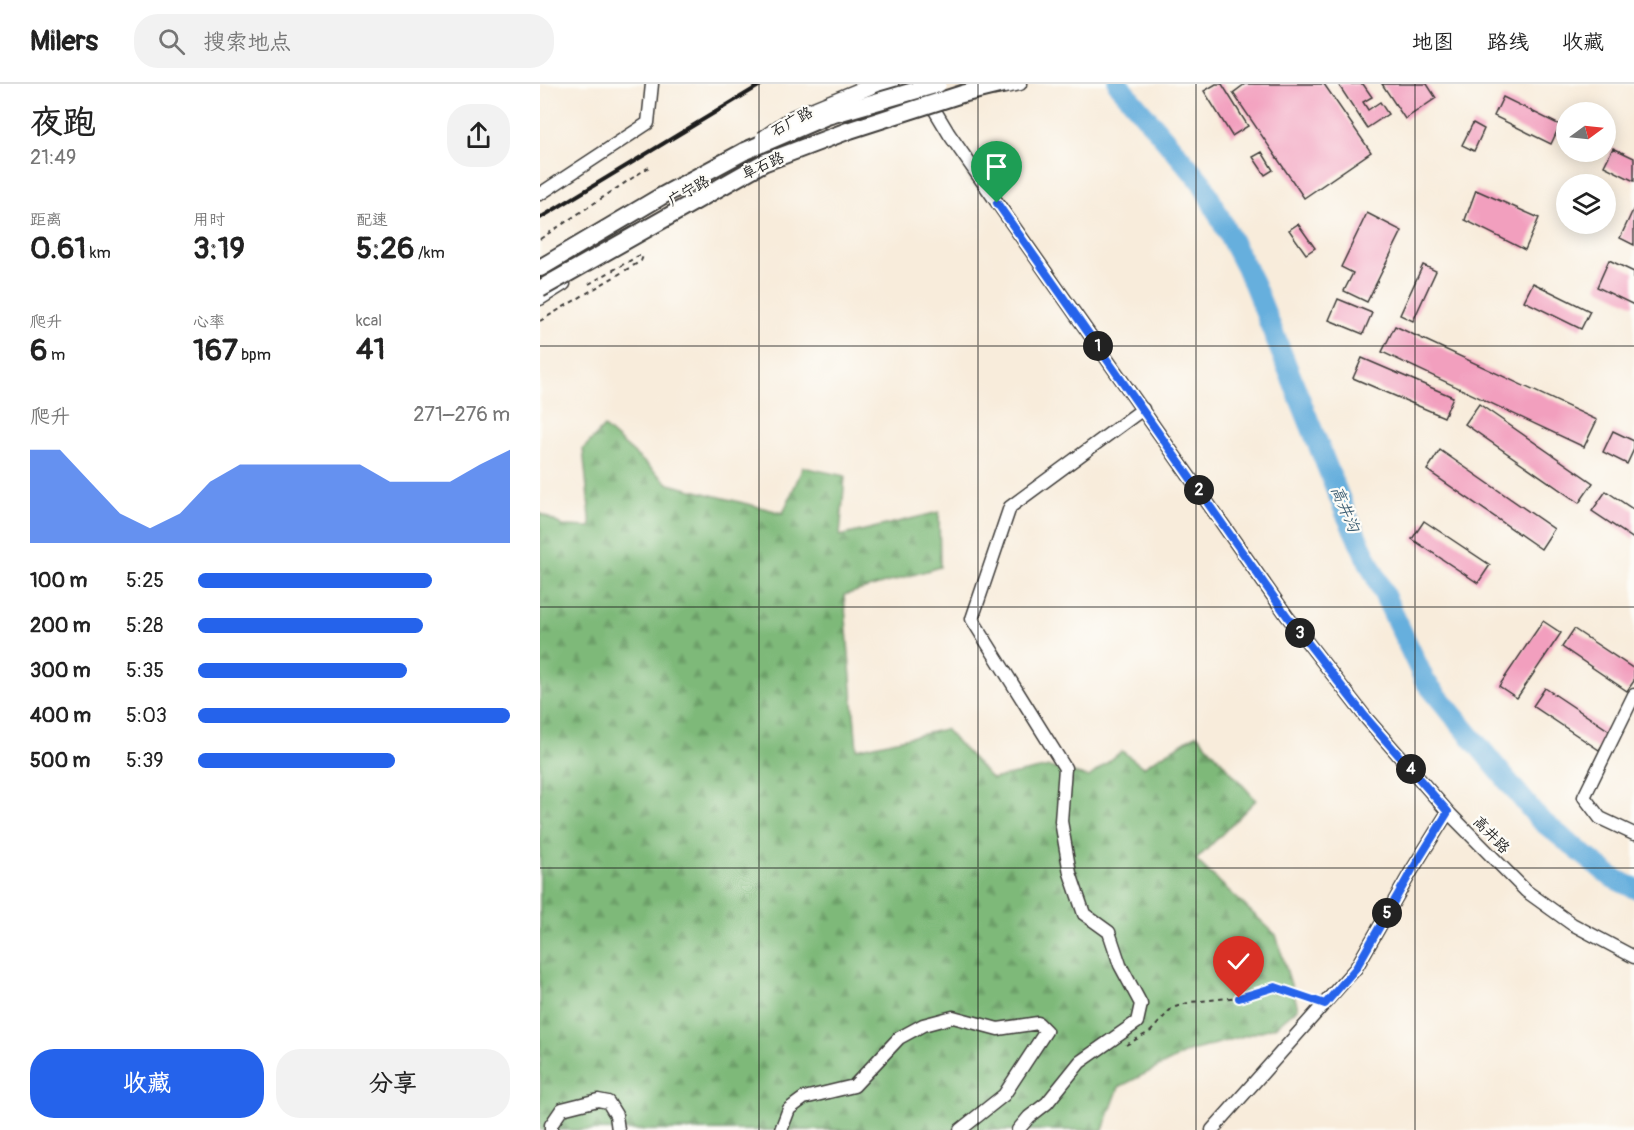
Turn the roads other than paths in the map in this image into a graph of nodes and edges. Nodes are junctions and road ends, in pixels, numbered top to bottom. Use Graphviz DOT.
graph roads {
  1 [pos="652,84"];
  2 [pos="876,84"];
  3 [pos="892,84"];
  4 [pos="919,84"];
  5 [pos="938,84"];
  6 [pos="1003,84"];
  7 [pos="1020,84"];
  8 [pos="931,107"];
  9 [pos="745,151"];
  10 [pos="540,194"];
  11 [pos="540,263"];
  12 [pos="540,268"];
  13 [pos="540,289"];
  14 [pos="540,299"];
  15 [pos="1143,409"];
  16 [pos="1634,695"];
  17 [pos="1448,812"];
  18 [pos="1634,834"];
  19 [pos="1634,957"];
  20 [pos="551,1130"];
  21 [pos="618,1130"];
  22 [pos="781,1130"];
  23 [pos="960,1130"];
  24 [pos="1018,1130"];
  25 [pos="1212,1130"];
  1 -- 10 [label="street"];
  2 -- 9 [label="main road, 石广路, bridge"];
  3 -- 11 [label="street, 广宁路"];
  4 -- 8 [label="street, 高井路"];
  5 -- 9 [label="highway, 阜石路, bridge"];
  6 -- 13 [label="highway, 阜石路, bridge"];
  7 -- 8 [label="street, 广宁路"];
  8 -- 14 [label="street, 广宁路"];
  8 -- 15 [label="street, 高井路"];
  9 -- 12 [label="highway, 阜石路"];
  15 -- 17 [label="street, 高井路"];
  15 -- 24 [label="street"];
  16 -- 18 [label="street"];
  17 -- 19 [label="street, 高井路"];
  17 -- 25 [label="street"];
  20 -- 21 [label="street"];
  22 -- 23 [label="street"];
}
